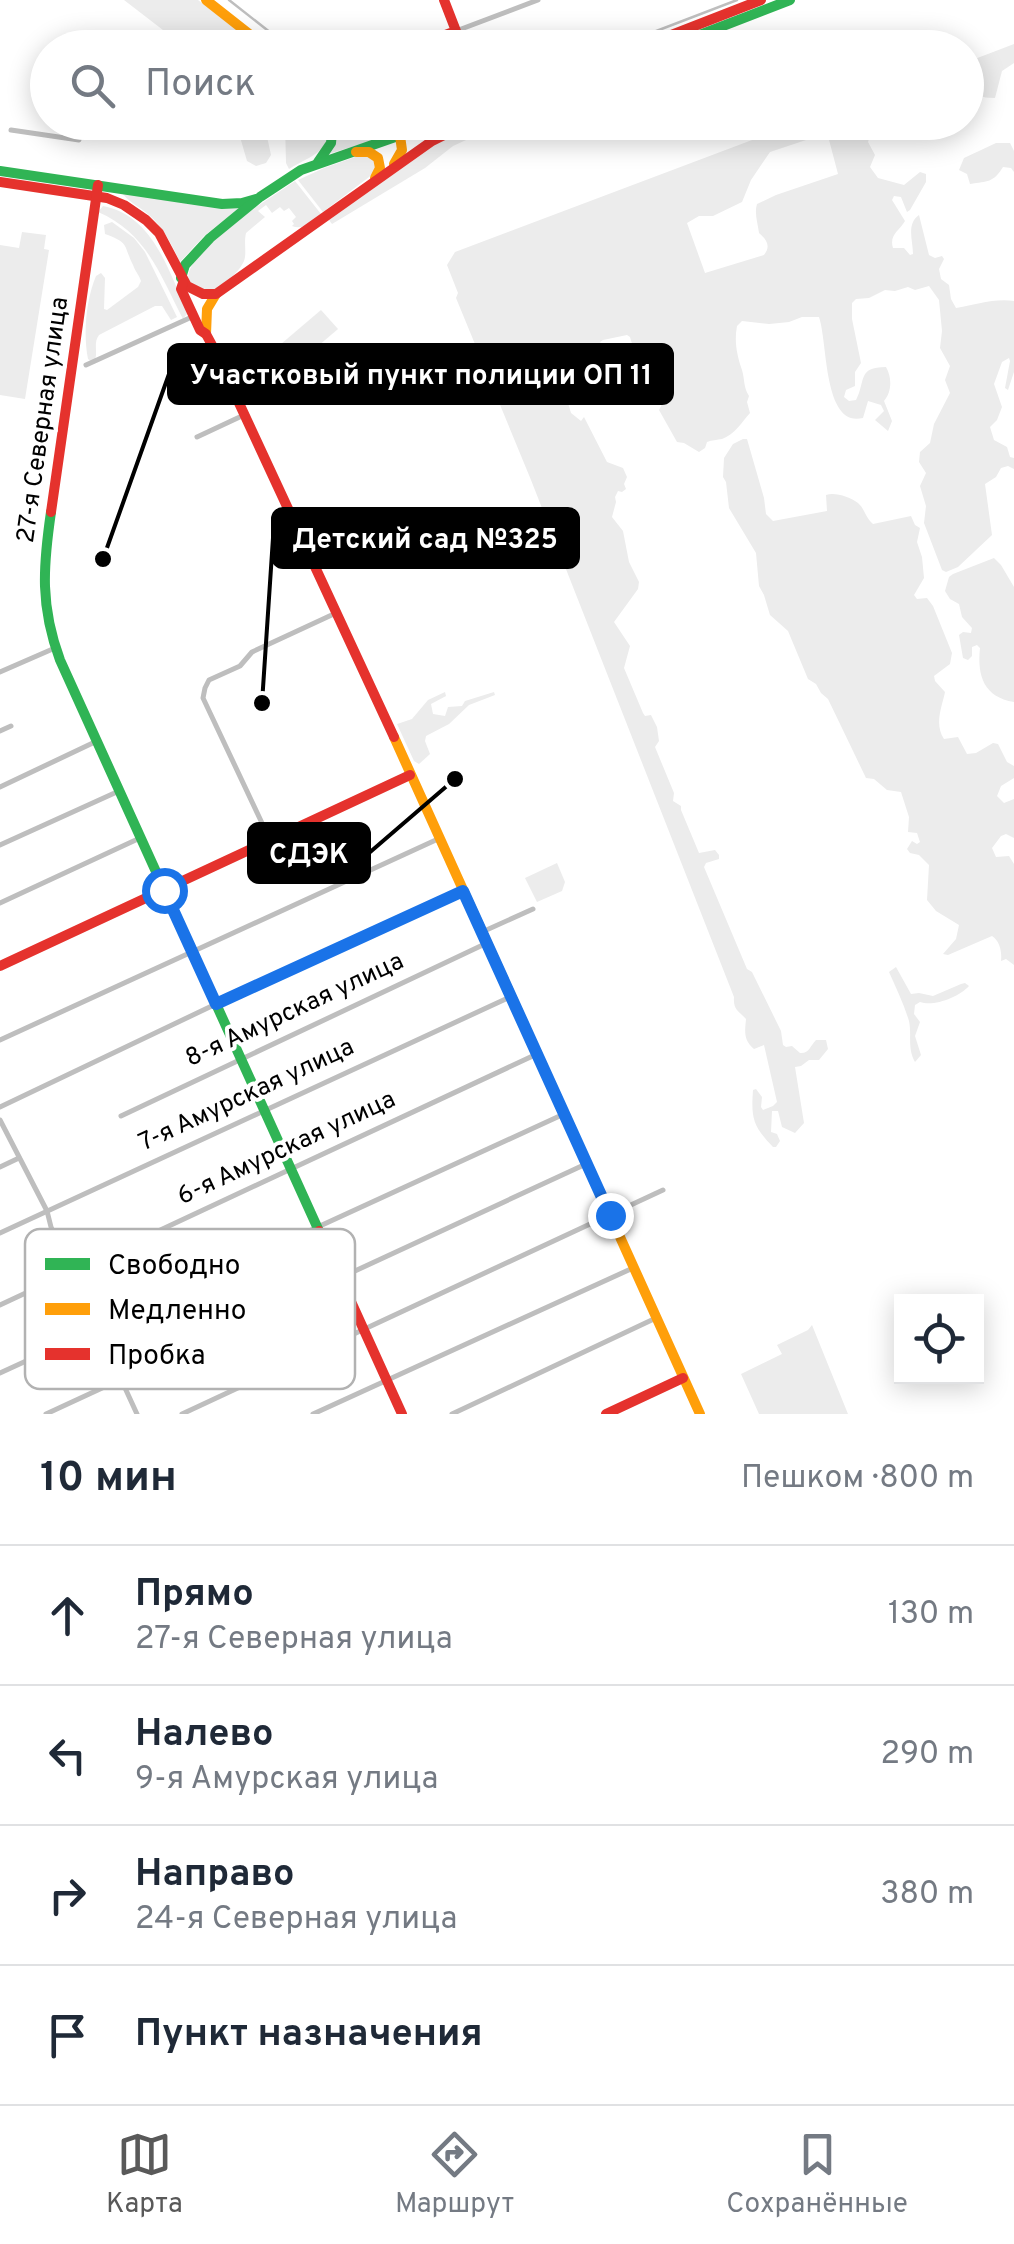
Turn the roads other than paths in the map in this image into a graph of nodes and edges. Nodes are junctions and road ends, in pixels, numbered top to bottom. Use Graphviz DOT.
graph roads {
  1 [pos="206,0"];
  2 [pos="444,0"];
  3 [pos="538,0"];
  4 [pos="790,0"];
  5 [pos="762,3"];
  6 [pos="244,30"];
  7 [pos="456,30"];
  8 [pos="459,30"];
  9 [pos="688,30"];
  10 [pos="704,30"];
  11 [pos="10,130"];
  12 [pos="30,133"];
  13 [pos="331,140"];
  14 [pos="379,140"];
  15 [pos="399,140"];
  16 [pos="436,140"];
  17 [pos="356,152"];
  18 [pos="318,162"];
  19 [pos="391,169"];
  20 [pos="0,172"];
  21 [pos="0,182"];
  22 [pos="371,183"];
  23 [pos="97,191"];
  24 [pos="260,198"];
  25 [pos="182,280"];
  26 [pos="216,294"];
  27 [pos="194,316"];
  28 [pos="206,334"];
  29 [pos="86,365"];
  30 [pos="244,415"];
  31 [pos="197,437"];
  32 [pos="336,612"];
  33 [pos="55,648"];
  34 [pos="0,672"];
  35 [pos="11,726"];
  36 [pos="0,731"];
  37 [pos="97,741"];
  38 [pos="410,775"];
  39 [pos="0,787"];
  40 [pos="119,791"];
  41 [pos="140,838"];
  42 [pos="439,838"];
  43 [pos="270,840"];
  44 [pos="0,845"];
  45 [pos="164,890"];
  46 [pos="463,891"];
  47 [pos="0,903"];
  48 [pos="533,908"];
  49 [pos="484,938"];
  50 [pos="193,953"];
  51 [pos="0,966"];
  52 [pos="511,996"];
  53 [pos="216,1004"];
  54 [pos="0,1040"];
  55 [pos="537,1054"];
  56 [pos="242,1059"];
  57 [pos="0,1107"];
  58 [pos="265,1110"];
  59 [pos="564,1114"];
  60 [pos="121,1116"];
  61 [pos="0,1120"];
  62 [pos="19,1158"];
  63 [pos="586,1164"];
  64 [pos="0,1167"];
  65 [pos="292,1169"];
  66 [pos="663,1190"];
  67 [pos="47,1211"];
  68 [pos="610,1215"];
  69 [pos="318,1226"];
  70 [pos="51,1229"];
  71 [pos="164,1229"];
  72 [pos="311,1229"];
  73 [pos="319,1229"];
  74 [pos="0,1233"];
  75 [pos="633,1268"];
  76 [pos="355,1270"];
  77 [pos="25,1294"];
  78 [pos="0,1305"];
  79 [pos="355,1310"];
  80 [pos="656,1318"];
  81 [pos="364,1329"];
  82 [pos="355,1333"];
  83 [pos="25,1361"];
  84 [pos="0,1373"];
  85 [pos="683,1378"];
  86 [pos="387,1380"];
  87 [pos="100,1389"];
  88 [pos="126,1389"];
  89 [pos="236,1389"];
  90 [pos="46,1414"];
  91 [pos="137,1414"];
  92 [pos="182,1414"];
  93 [pos="313,1414"];
  94 [pos="402,1414"];
  95 [pos="452,1414"];
  96 [pos="606,1414"];
  97 [pos="700,1414"];
  1 -- 6 [label="main road"];
  2 -- 7 [label="main road"];
  3 -- 8 [label="street"];
  4 -- 5 [label="main road"];
  5 -- 9 [label="main road"];
  5 -- 10 [label="main road"];
  11 -- 12 [label="street"];
  13 -- 18 [label="main road"];
  14 -- 17 [label="main road"];
  15 -- 19 [label="main road"];
  16 -- 19 [label="main road"];
  17 -- 18 [label="main road"];
  17 -- 22 [label="main road"];
  18 -- 24 [label="main road"];
  19 -- 22 [label="main road"];
  20 -- 23 [label="main road"];
  21 -- 23 [label="main road"];
  22 -- 26 [label="main road"];
  23 -- 24 [label="main road"];
  23 -- 25 [label="main road"];
  23 -- 33 [label="main road, 27-я Северная улица"];
  24 -- 25 [label="main road"];
  25 -- 26 [label="main road"];
  25 -- 27 [label="main road"];
  26 -- 28 [label="main road"];
  27 -- 28 [label="main road"];
  27 -- 29 [label="street"];
  28 -- 30 [label="main road"];
  30 -- 31 [label="street"];
  30 -- 32 [label="main road"];
  32 -- 38 [label="main road"];
  32 -- 43 [label="street"];
  33 -- 34 [label="street"];
  33 -- 37 [label="main road, 27-я Северная улица"];
  35 -- 36 [label="street"];
  37 -- 39 [label="street"];
  37 -- 40 [label="main road, 27-я Северная улица"];
  38 -- 42 [label="main road"];
  38 -- 43 [label="main road"];
  40 -- 41 [label="main road, 27-я Северная улица"];
  40 -- 44 [label="street"];
  41 -- 45 [label="main road, 27-я Северная улица"];
  41 -- 47 [label="street"];
  42 -- 46 [label="main road"];
  42 -- 50 [label="street"];
  43 -- 45 [label="main road"];
  45 -- 50 [label="main road, 27-я Северная улица"];
  45 -- 51 [label="main road"];
  46 -- 49 [label="main road"];
  46 -- 53 [label="street"];
  48 -- 49 [label="street, 8-я Амурская улица"];
  49 -- 52 [label="main road"];
  49 -- 56 [label="street, 8-я Амурская улица"];
  50 -- 53 [label="main road, 27-я Северная улица"];
  50 -- 54 [label="street"];
  52 -- 55 [label="main road"];
  52 -- 58 [label="street, 7-я Амурская улица"];
  53 -- 56 [label="main road, 27-я Северная улица"];
  53 -- 57 [label="street"];
  55 -- 59 [label="main road"];
  55 -- 65 [label="street, 6-я Амурская улица"];
  56 -- 58 [label="main road, 27-я Северная улица"];
  56 -- 60 [label="street, 8-я Амурская улица"];
  58 -- 65 [label="main road, 27-я Северная улица"];
  58 -- 67 [label="street, 7-я Амурская улица"];
  59 -- 63 [label="main road"];
  59 -- 69 [label="street"];
  61 -- 62 [label="street"];
  62 -- 64 [label="street"];
  62 -- 67 [label="street"];
  63 -- 68 [label="main road"];
  63 -- 76 [label="street"];
  65 -- 69 [label="main road, 27-я Северная улица"];
  65 -- 71 [label="street, 6-я Амурская улица"];
  66 -- 68 [label="street"];
  67 -- 70 [label="street"];
  67 -- 74 [label="street, 7-я Амурская улица"];
  68 -- 75 [label="main road"];
  68 -- 81 [label="street"];
  69 -- 72 [label="street"];
  69 -- 73 [label="main road, 27-я Северная улица"];
  75 -- 80 [label="main road"];
  75 -- 86 [label="street"];
  77 -- 78 [label="street, 6-я Амурская улица"];
  79 -- 81 [label="main road, 27-я Северная улица"];
  80 -- 85 [label="main road"];
  80 -- 95 [label="street"];
  81 -- 82 [label="street"];
  81 -- 86 [label="main road, 27-я Северная улица"];
  83 -- 84 [label="street"];
  85 -- 96 [label="main road"];
  85 -- 97 [label="main road"];
  86 -- 93 [label="street"];
  86 -- 94 [label="main road, 27-я Северная улица"];
  87 -- 90 [label="street"];
  88 -- 91 [label="street"];
  89 -- 92 [label="street"];
}
